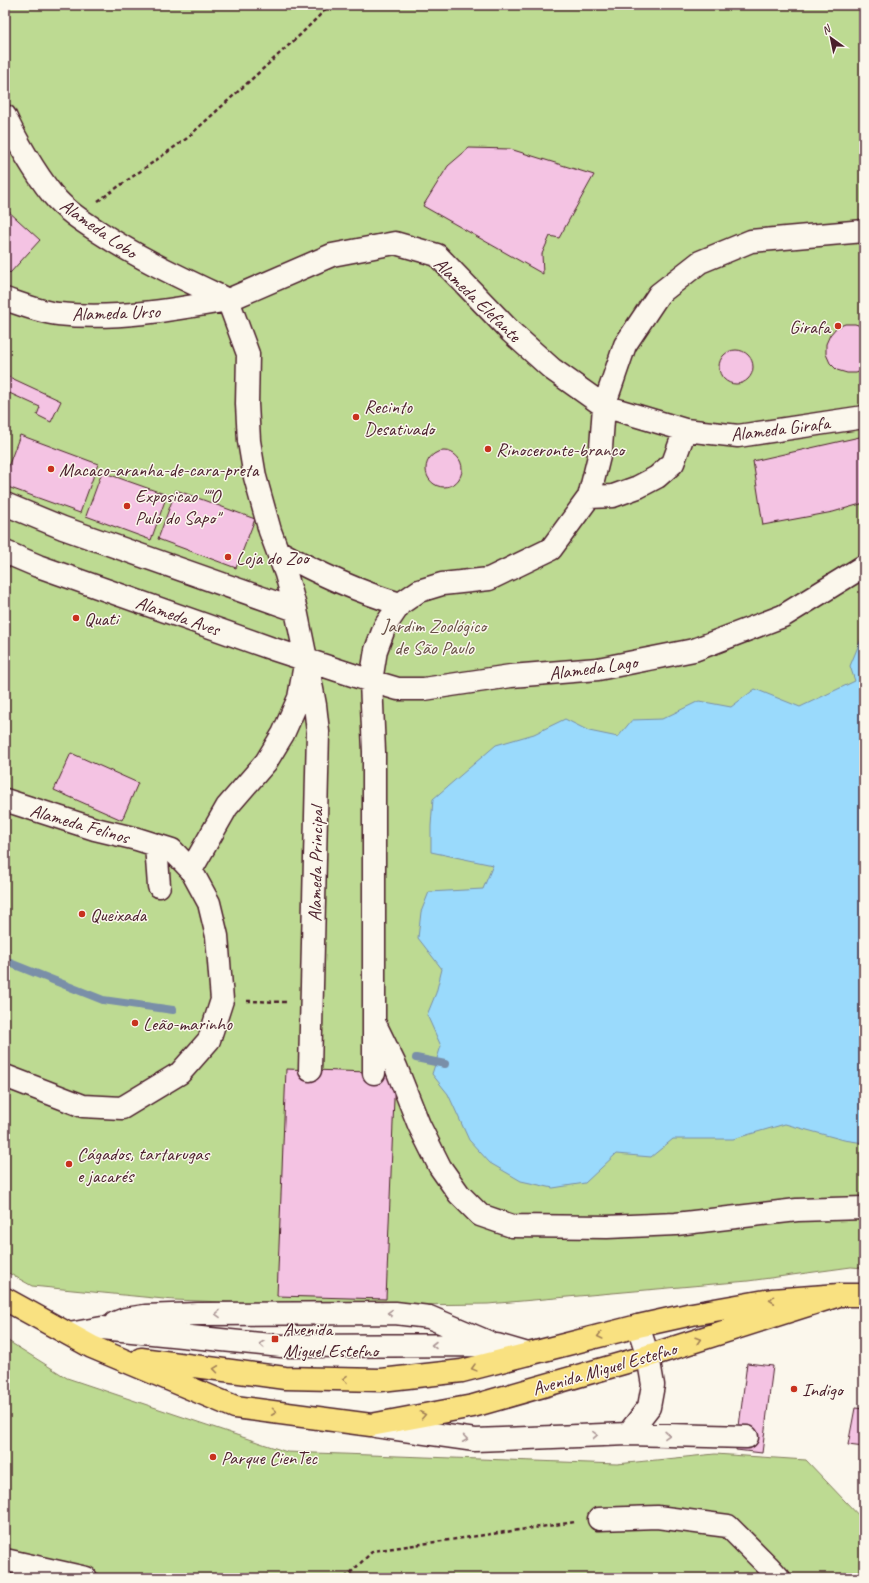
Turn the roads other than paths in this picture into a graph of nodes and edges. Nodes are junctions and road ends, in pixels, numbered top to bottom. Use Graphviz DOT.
graph roads {
  1 [pos="5,116"];
  2 [pos="864,231"];
  3 [pos="5,299"];
  4 [pos="228,300"];
  5 [pos="604,406"];
  6 [pos="864,417"];
  7 [pos="685,430"];
  8 [pos="589,497"];
  9 [pos="5,504"];
  10 [pos="278,551"];
  11 [pos="5,552"];
  12 [pos="864,566"];
  13 [pos="400,604"];
  14 [pos="296,610"];
  15 [pos="306,659"];
  16 [pos="371,681"];
  17 [pos="6,803"];
  18 [pos="156,845"];
  19 [pos="191,870"];
  20 [pos="159,886"];
  21 [pos="374,1022"];
  22 [pos="310,1070"];
  23 [pos="374,1073"];
  24 [pos="5,1076"];
  25 [pos="864,1208"];
  26 [pos="839,1295"];
  27 [pos="864,1295"];
  28 [pos="5,1299"];
  29 [pos="638,1326"];
  30 [pos="102,1328"];
  31 [pos="69,1334"];
  32 [pos="497,1345"];
  33 [pos="528,1354"];
  34 [pos="112,1355"];
  35 [pos="648,1356"];
  36 [pos="371,1425"];
  37 [pos="628,1434"];
  38 [pos="747,1437"];
  39 [pos="599,1519"];
  40 [pos="5,1560"];
  41 [pos="86,1578"];
  42 [pos="778,1578"];
  1 -- 4 [label="street, Alameda Lobo"];
  2 -- 5 [label="street"];
  3 -- 4 [label="street, Alameda Urso"];
  4 -- 5 [label="street, Alameda Elefante"];
  4 -- 10 [label="street"];
  5 -- 7 [label="street, Alameda Girafa"];
  5 -- 8 [label="street"];
  6 -- 7 [label="street, Alameda Girafa"];
  7 -- 8 [label="street"];
  8 -- 13 [label="street"];
  9 -- 14 [label="street"];
  10 -- 13 [label="street"];
  10 -- 14 [label="street"];
  11 -- 15 [label="street, Alameda Aves"];
  12 -- 16 [label="street, Alameda Lago"];
  13 -- 16 [label="street"];
  14 -- 15 [label="street"];
  15 -- 16 [label="street, Alameda Lago"];
  15 -- 19 [label="street"];
  15 -- 22 [label="street, Alameda Principal"];
  16 -- 21 [label="street"];
  17 -- 18 [label="street, Alameda Felinos"];
  18 -- 19 [label="street, Alameda Felinos"];
  18 -- 20 [label="street, Alameda Felinos"];
  19 -- 24 [label="street, Alameda Felinos"];
  21 -- 23 [label="street"];
  21 -- 25 [label="street"];
  26 -- 27 [label="main road, Avenida Miguel Estefno"];
  26 -- 29 [label="main road, Avenida Miguel Estefno, one-way"];
  35 -- 26 [label="main road, Avenida Miguel Estefno, one-way"];
  28 -- 31 [label="main road, Avenida Miguel Estefno"];
  29 -- 33 [label="main road, Avenida Miguel Estefno, one-way"];
  29 -- 35 [label="street"];
  30 -- 31 [label="street"];
  32 -- 30 [label="street, one-way"];
  32 -- 30 [label="street, one-way"];
  31 -- 34 [label="main road, Avenida Miguel Estefno"];
  32 -- 33 [label="street"];
  33 -- 34 [label="main road, Avenida Miguel Estefno, one-way"];
  34 -- 36 [label="main road, Avenida Miguel Estefno, one-way"];
  36 -- 35 [label="main road, Avenida Miguel Estefno, one-way"];
  35 -- 37 [label="street"];
  36 -- 37 [label="street, one-way"];
  37 -- 38 [label="street, one-way"];
  39 -- 42 [label="street"];
  40 -- 41 [label="street"];
}
